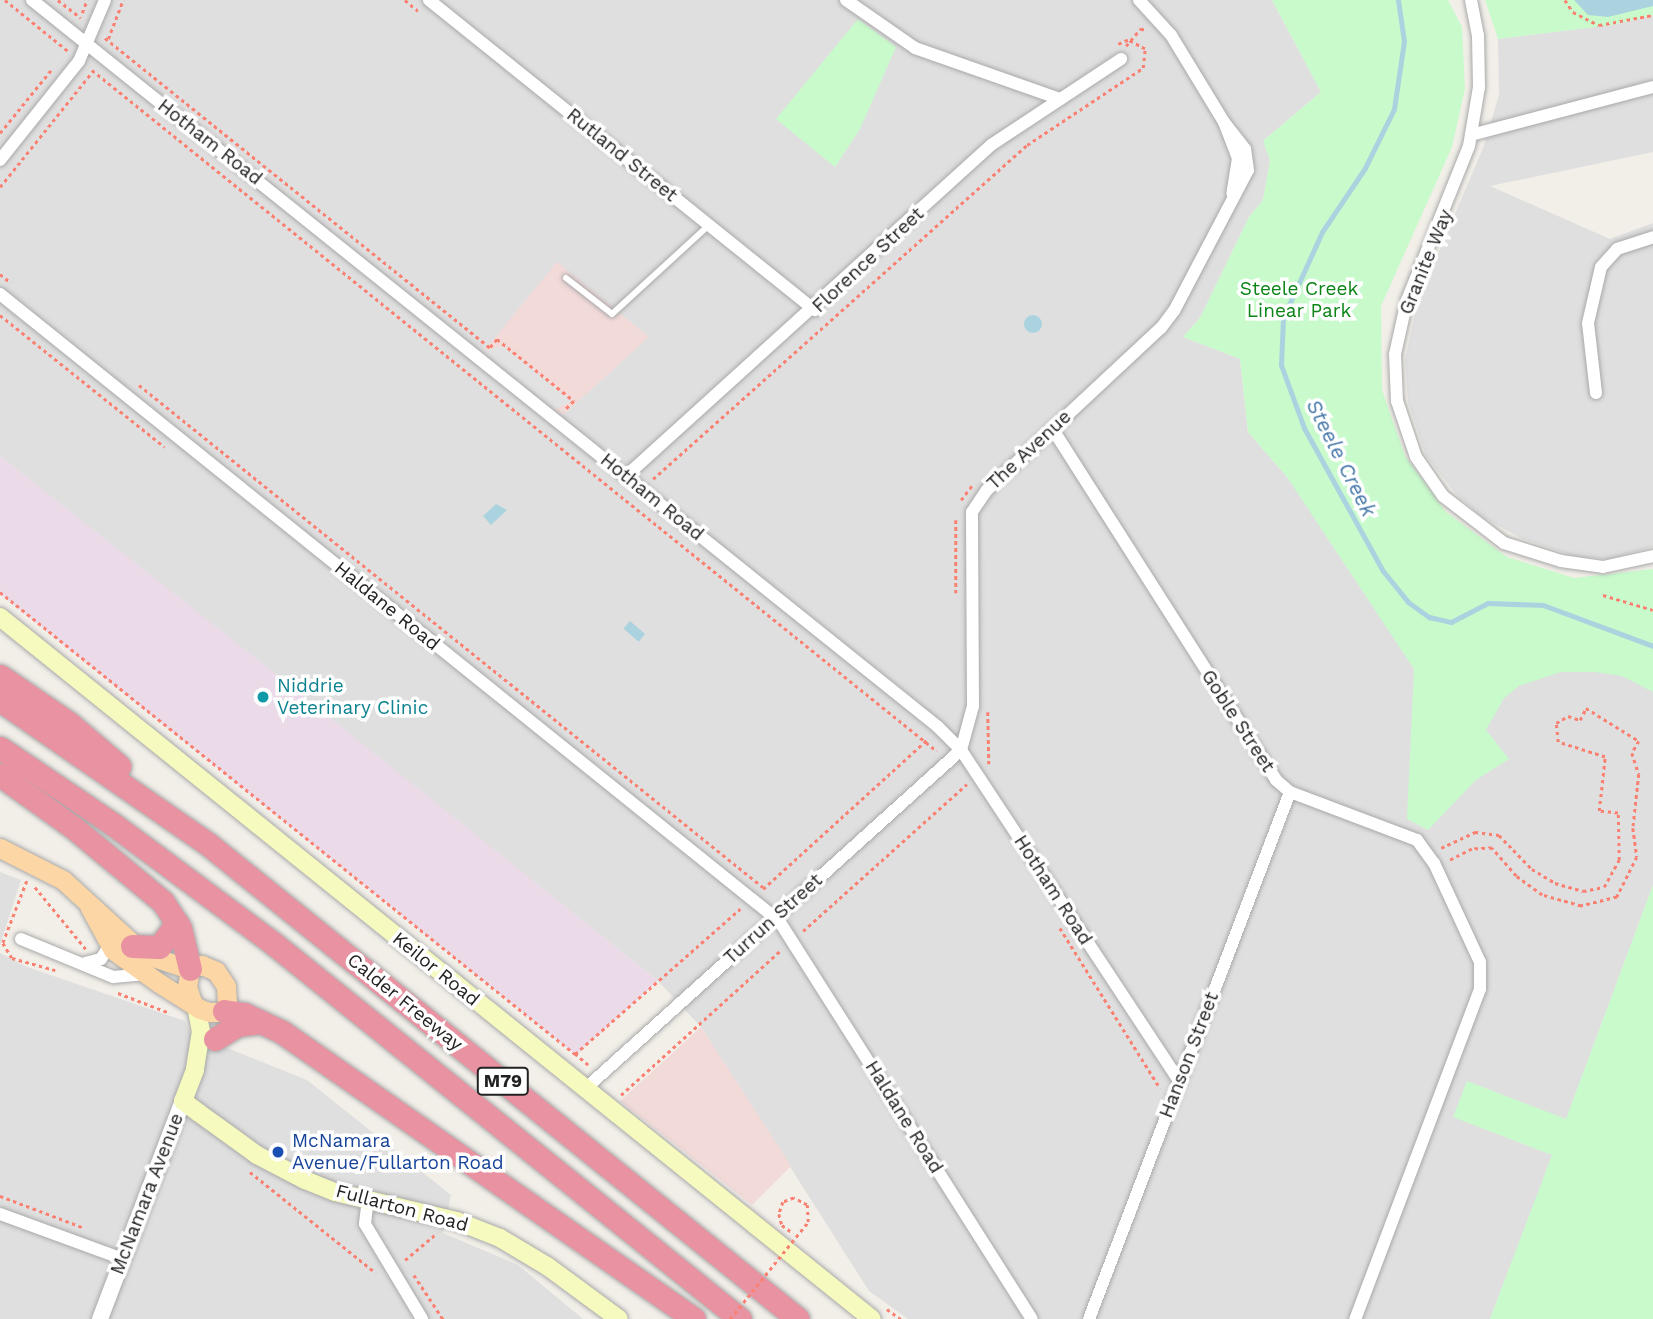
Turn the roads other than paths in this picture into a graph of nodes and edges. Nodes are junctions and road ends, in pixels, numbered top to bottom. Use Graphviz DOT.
graph roads {
  1 [pos="32,0"];
  2 [pos="105,0"];
  3 [pos="429,0"];
  4 [pos="846,0"];
  5 [pos="1139,0"];
  6 [pos="1471,0"];
  7 [pos="88,45"];
  8 [pos="1121,59"];
  9 [pos="1653,87"];
  10 [pos="1060,99"];
  11 [pos="1471,135"];
  12 [pos="0,160"];
  13 [pos="709,225"];
  14 [pos="1653,237"];
  15 [pos="566,278"];
  16 [pos="0,294"];
  17 [pos="815,310"];
  18 [pos="1596,393"];
  19 [pos="1052,428"];
  20 [pos="626,476"];
  21 [pos="1653,556"];
  22 [pos="0,617"];
  23 [pos="0,676"];
  24 [pos="0,700"];
  25 [pos="0,748"];
  26 [pos="961,750"];
  27 [pos="0,775"];
  28 [pos="1290,792"];
  29 [pos="208,844"];
  30 [pos="0,848"];
  31 [pos="89,906"];
  32 [pos="775,916"];
  33 [pos="177,923"];
  34 [pos="22,939"];
  35 [pos="109,946"];
  36 [pos="132,946"];
  37 [pos="85,963"];
  38 [pos="189,969"];
  39 [pos="146,974"];
  40 [pos="195,1005"];
  41 [pos="224,1011"];
  42 [pos="266,1023"];
  43 [pos="215,1039"];
  44 [pos="195,1070"];
  45 [pos="1179,1080"];
  46 [pos="589,1086"];
  47 [pos="183,1101"];
  48 [pos="368,1199"];
  49 [pos="0,1214"];
  50 [pos="123,1259"];
  51 [pos="100,1319"];
  52 [pos="422,1319"];
  53 [pos="619,1319"];
  54 [pos="694,1319"];
  55 [pos="740,1319"];
  56 [pos="798,1319"];
  57 [pos="872,1319"];
  58 [pos="1032,1319"];
  59 [pos="1089,1319"];
  60 [pos="1355,1319"];
  1 -- 7 [label="street, Hotham Road"];
  2 -- 7 [label="street"];
  3 -- 13 [label="street, Rutland Street"];
  4 -- 10 [label="street"];
  5 -- 19 [label="street, The Avenue"];
  6 -- 11 [label="street, Granite Way"];
  7 -- 12 [label="street"];
  7 -- 20 [label="street, Hotham Road"];
  8 -- 10 [label="street, Florence Street"];
  9 -- 11 [label="street"];
  10 -- 17 [label="street, Florence Street"];
  11 -- 21 [label="street, Granite Way"];
  13 -- 15 [label="lane"];
  13 -- 17 [label="street, Rutland Street"];
  14 -- 18 [label="street"];
  16 -- 32 [label="street, Haldane Road"];
  17 -- 20 [label="street, Florence Street"];
  19 -- 26 [label="street, The Avenue"];
  19 -- 28 [label="street, Goble Street"];
  20 -- 26 [label="street, Hotham Road"];
  22 -- 46 [label="main road, Keilor Road"];
  23 -- 29 [label="highway"];
  24 -- 29 [label="highway, Calder Freeway / M79"];
  25 -- 55 [label="highway, Calder Freeway / M79"];
  26 -- 32 [label="street, Turrun Street"];
  26 -- 45 [label="street, Hotham Road"];
  27 -- 33 [label="highway"];
  28 -- 45 [label="street, Hanson Street"];
  28 -- 60 [label="street, Goble Street"];
  29 -- 56 [label="highway, Calder Freeway / M79"];
  30 -- 31 [label="main road"];
  31 -- 35 [label="main road"];
  31 -- 36 [label="main road"];
  32 -- 46 [label="street, Turrun Street"];
  32 -- 58 [label="street, Haldane Road"];
  33 -- 36 [label="highway"];
  33 -- 38 [label="highway"];
  34 -- 37 [label="street"];
  35 -- 37 [label="street"];
  35 -- 39 [label="main road"];
  36 -- 38 [label="main road"];
  37 -- 39 [label="street"];
  38 -- 40 [label="main road"];
  38 -- 41 [label="main road"];
  39 -- 40 [label="main road"];
  40 -- 41 [label="main road"];
  40 -- 44 [label="main road, McNamara Avenue"];
  41 -- 42 [label="highway"];
  41 -- 43 [label="main road, McNamara Avenue"];
  42 -- 43 [label="highway"];
  42 -- 54 [label="highway"];
  43 -- 44 [label="main road, McNamara Avenue"];
  44 -- 47 [label="main road, McNamara Avenue"];
  45 -- 59 [label="street, Hanson Street"];
  46 -- 57 [label="main road, Keilor Road"];
  47 -- 48 [label="main road, Fullarton Road"];
  47 -- 50 [label="street, McNamara Avenue"];
  48 -- 52 [label="street"];
  48 -- 53 [label="main road, Fullarton Road"];
  49 -- 50 [label="street"];
  50 -- 51 [label="street, McNamara Avenue"];
}
